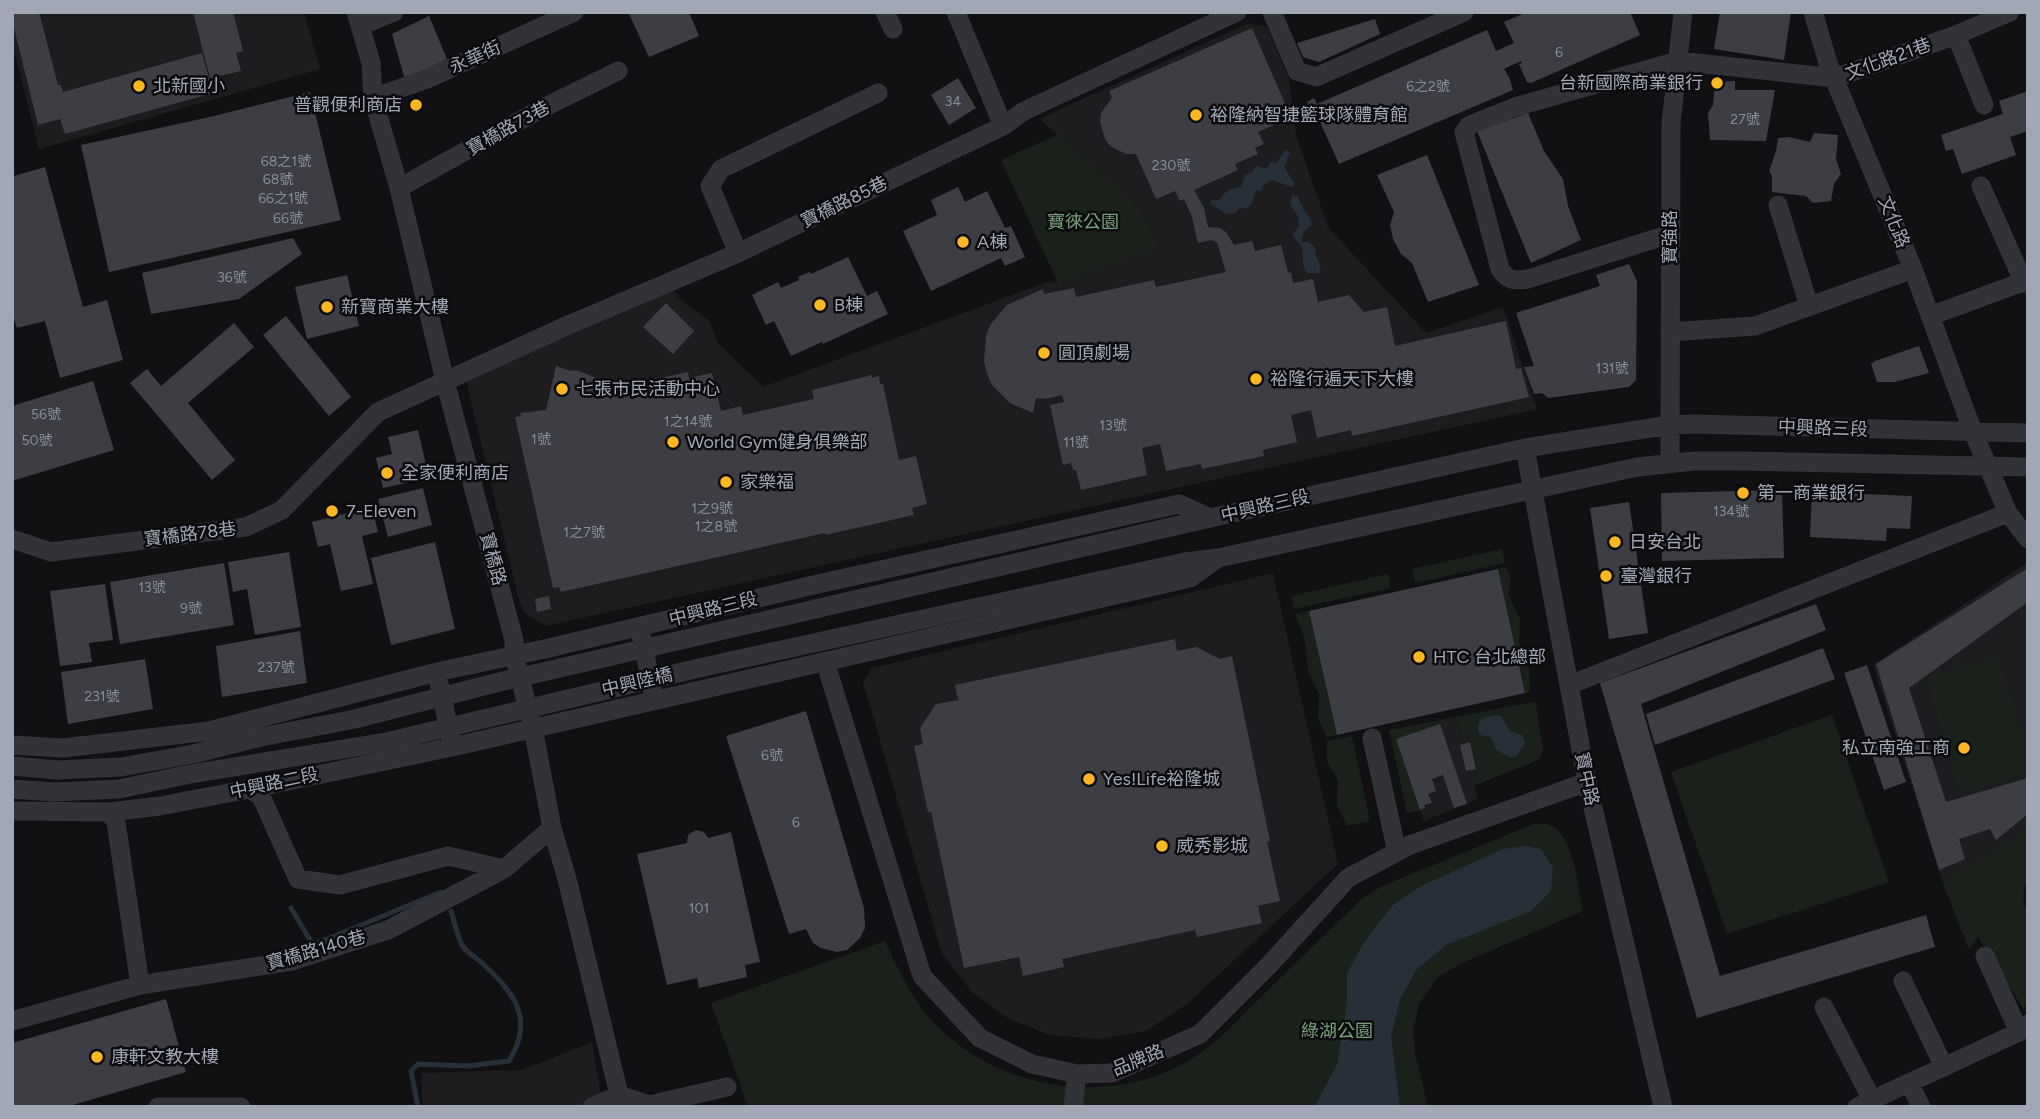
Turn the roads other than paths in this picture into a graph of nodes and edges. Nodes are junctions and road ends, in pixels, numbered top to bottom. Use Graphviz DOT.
graph roads {
  1 [pos="394,12"];
  2 [pos="574,12"];
  3 [pos="956,12"];
  4 [pos="1237,12"];
  5 [pos="1272,12"];
  6 [pos="1464,12"];
  7 [pos="1683,12"];
  8 [pos="1813,12"];
  9 [pos="2010,12"];
  10 [pos="358,19"];
  11 [pos="1956,35"];
  12 [pos="1678,61"];
  13 [pos="618,71"];
  14 [pos="1835,78"];
  15 [pos="878,93"];
  16 [pos="373,98"];
  17 [pos="1984,105"];
  18 [pos="1003,126"];
  19 [pos="1981,187"];
  20 [pos="399,188"];
  21 [pos="1778,205"];
  22 [pos="1670,234"];
  23 [pos="738,253"];
  24 [pos="1913,269"];
  25 [pos="2026,281"];
  26 [pos="1809,306"];
  27 [pos="1930,316"];
  28 [pos="1670,332"];
  29 [pos="445,381"];
  30 [pos="1669,425"];
  31 [pos="1973,432"];
  32 [pos="2028,433"];
  33 [pos="1525,448"];
  34 [pos="1670,463"];
  35 [pos="1988,467"];
  36 [pos="2028,467"];
  37 [pos="1531,489"];
  38 [pos="2008,513"];
  39 [pos="1210,518"];
  40 [pos="12,539"];
  41 [pos="2028,539"];
  42 [pos="1218,558"];
  43 [pos="640,627"];
  44 [pos="514,654"];
  45 [pos="825,661"];
  46 [pos="437,672"];
  47 [pos="1569,685"];
  48 [pos="655,702"];
  49 [pos="533,728"];
  50 [pos="1372,738"];
  51 [pos="12,744"];
  52 [pos="453,747"];
  53 [pos="12,766"];
  54 [pos="1587,782"];
  55 [pos="12,789"];
  56 [pos="249,789"];
  57 [pos="12,811"];
  58 [pos="109,812"];
  59 [pos="552,828"];
  60 [pos="1397,852"];
  61 [pos="504,869"];
  62 [pos="1985,956"];
  63 [pos="1902,981"];
  64 [pos="140,985"];
  65 [pos="1824,1007"];
  66 [pos="12,1021"];
  67 [pos="2025,1027"];
  68 [pos="1944,1067"];
  69 [pos="1077,1073"];
  70 [pos="1910,1083"];
  71 [pos="727,1087"];
  72 [pos="620,1101"];
  73 [pos="1865,1104"];
  74 [pos="158,1107"];
  75 [pos="241,1107"];
  76 [pos="592,1107"];
  77 [pos="1073,1107"];
  78 [pos="1663,1107"];
  79 [pos="1921,1107"];
  1 -- 10 [label="street"];
  2 -- 16 [label="street, 永華街"];
  3 -- 18 [label="street"];
  4 -- 18 [label="street, 寶橋路85巷"];
  5 -- 6 [label="street"];
  7 -- 12 [label="street, 寶強路"];
  8 -- 14 [label="street, 文化路"];
  9 -- 11 [label="street, 文化路21巷"];
  10 -- 16 [label="street, 寶橋路"];
  11 -- 14 [label="street, 文化路21巷"];
  11 -- 17 [label="street"];
  12 -- 14 [label="street, 文化路21巷"];
  12 -- 22 [label="street, 寶強路"];
  12 -- 22 [label="street"];
  13 -- 20 [label="street, 寶橋路73巷"];
  14 -- 24 [label="street, 文化路"];
  15 -- 23 [label="street"];
  16 -- 20 [label="street, 寶橋路"];
  18 -- 23 [label="street, 寶橋路85巷"];
  19 -- 25 [label="street"];
  20 -- 29 [label="street, 寶橋路"];
  21 -- 26 [label="street"];
  22 -- 28 [label="street, 寶強路"];
  23 -- 29 [label="street, 寶橋路85巷"];
  24 -- 26 [label="street"];
  24 -- 27 [label="street, 文化路"];
  25 -- 27 [label="street"];
  26 -- 28 [label="street"];
  27 -- 31 [label="street, 文化路"];
  28 -- 30 [label="street, 寶強路"];
  29 -- 40 [label="street, 寶橋路78巷"];
  29 -- 44 [label="street, 寶橋路"];
  30 -- 31 [label="street, 中興路三段"];
  30 -- 33 [label="street, 中興路三段"];
  30 -- 34 [label="street, 寶強路"];
  31 -- 32 [label="street, 中興路三段"];
  31 -- 35 [label="street, 文化路"];
  33 -- 37 [label="street, 寶中路"];
  33 -- 39 [label="street, 中興路三段"];
  34 -- 35 [label="street, 中興路三段"];
  34 -- 37 [label="street, 中興路三段"];
  35 -- 36 [label="street, 中興路三段"];
  35 -- 38 [label="street, 文化路"];
  37 -- 42 [label="street, 中興路三段"];
  37 -- 47 [label="street, 寶中路"];
  38 -- 41 [label="street, 文化路"];
  38 -- 47 [label="street"];
  39 -- 43 [label="street, 中興路三段"];
  39 -- 53 [label="street, 中興陸橋, bridge"];
  42 -- 45 [label="street, 中興路三段"];
  42 -- 55 [label="street, 中興陸橋, bridge"];
  43 -- 44 [label="street, 中興路三段"];
  43 -- 48 [label="street"];
  44 -- 46 [label="street"];
  44 -- 49 [label="street, 寶橋路"];
  45 -- 48 [label="street, 中興路三段"];
  45 -- 69 [label="street, 品牌路"];
  46 -- 51 [label="street"];
  46 -- 52 [label="street"];
  47 -- 54 [label="street, 寶中路"];
  48 -- 49 [label="street, 中興路三段"];
  49 -- 52 [label="street, 中興路二段"];
  49 -- 59 [label="street, 寶橋路"];
  50 -- 60 [label="street"];
  52 -- 56 [label="street, 中興路二段"];
  54 -- 60 [label="street, 品牌路"];
  54 -- 78 [label="street, 寶中路"];
  56 -- 58 [label="street, 中興路二段"];
  56 -- 61 [label="street"];
  57 -- 58 [label="street, 中興路二段"];
  58 -- 64 [label="street"];
  59 -- 61 [label="street, 寶橋路140巷"];
  59 -- 72 [label="street, 寶橋路"];
  60 -- 69 [label="street, 品牌路"];
  61 -- 64 [label="street, 寶橋路140巷"];
  62 -- 67 [label="street"];
  63 -- 68 [label="street"];
  64 -- 66 [label="street, 寶橋路140巷"];
  65 -- 73 [label="street"];
  67 -- 68 [label="street"];
  68 -- 70 [label="street"];
  69 -- 77 [label="street"];
  70 -- 73 [label="street"];
  70 -- 79 [label="street"];
  71 -- 72 [label="street"];
  72 -- 76 [label="street"];
  74 -- 75 [label="street"];
}
